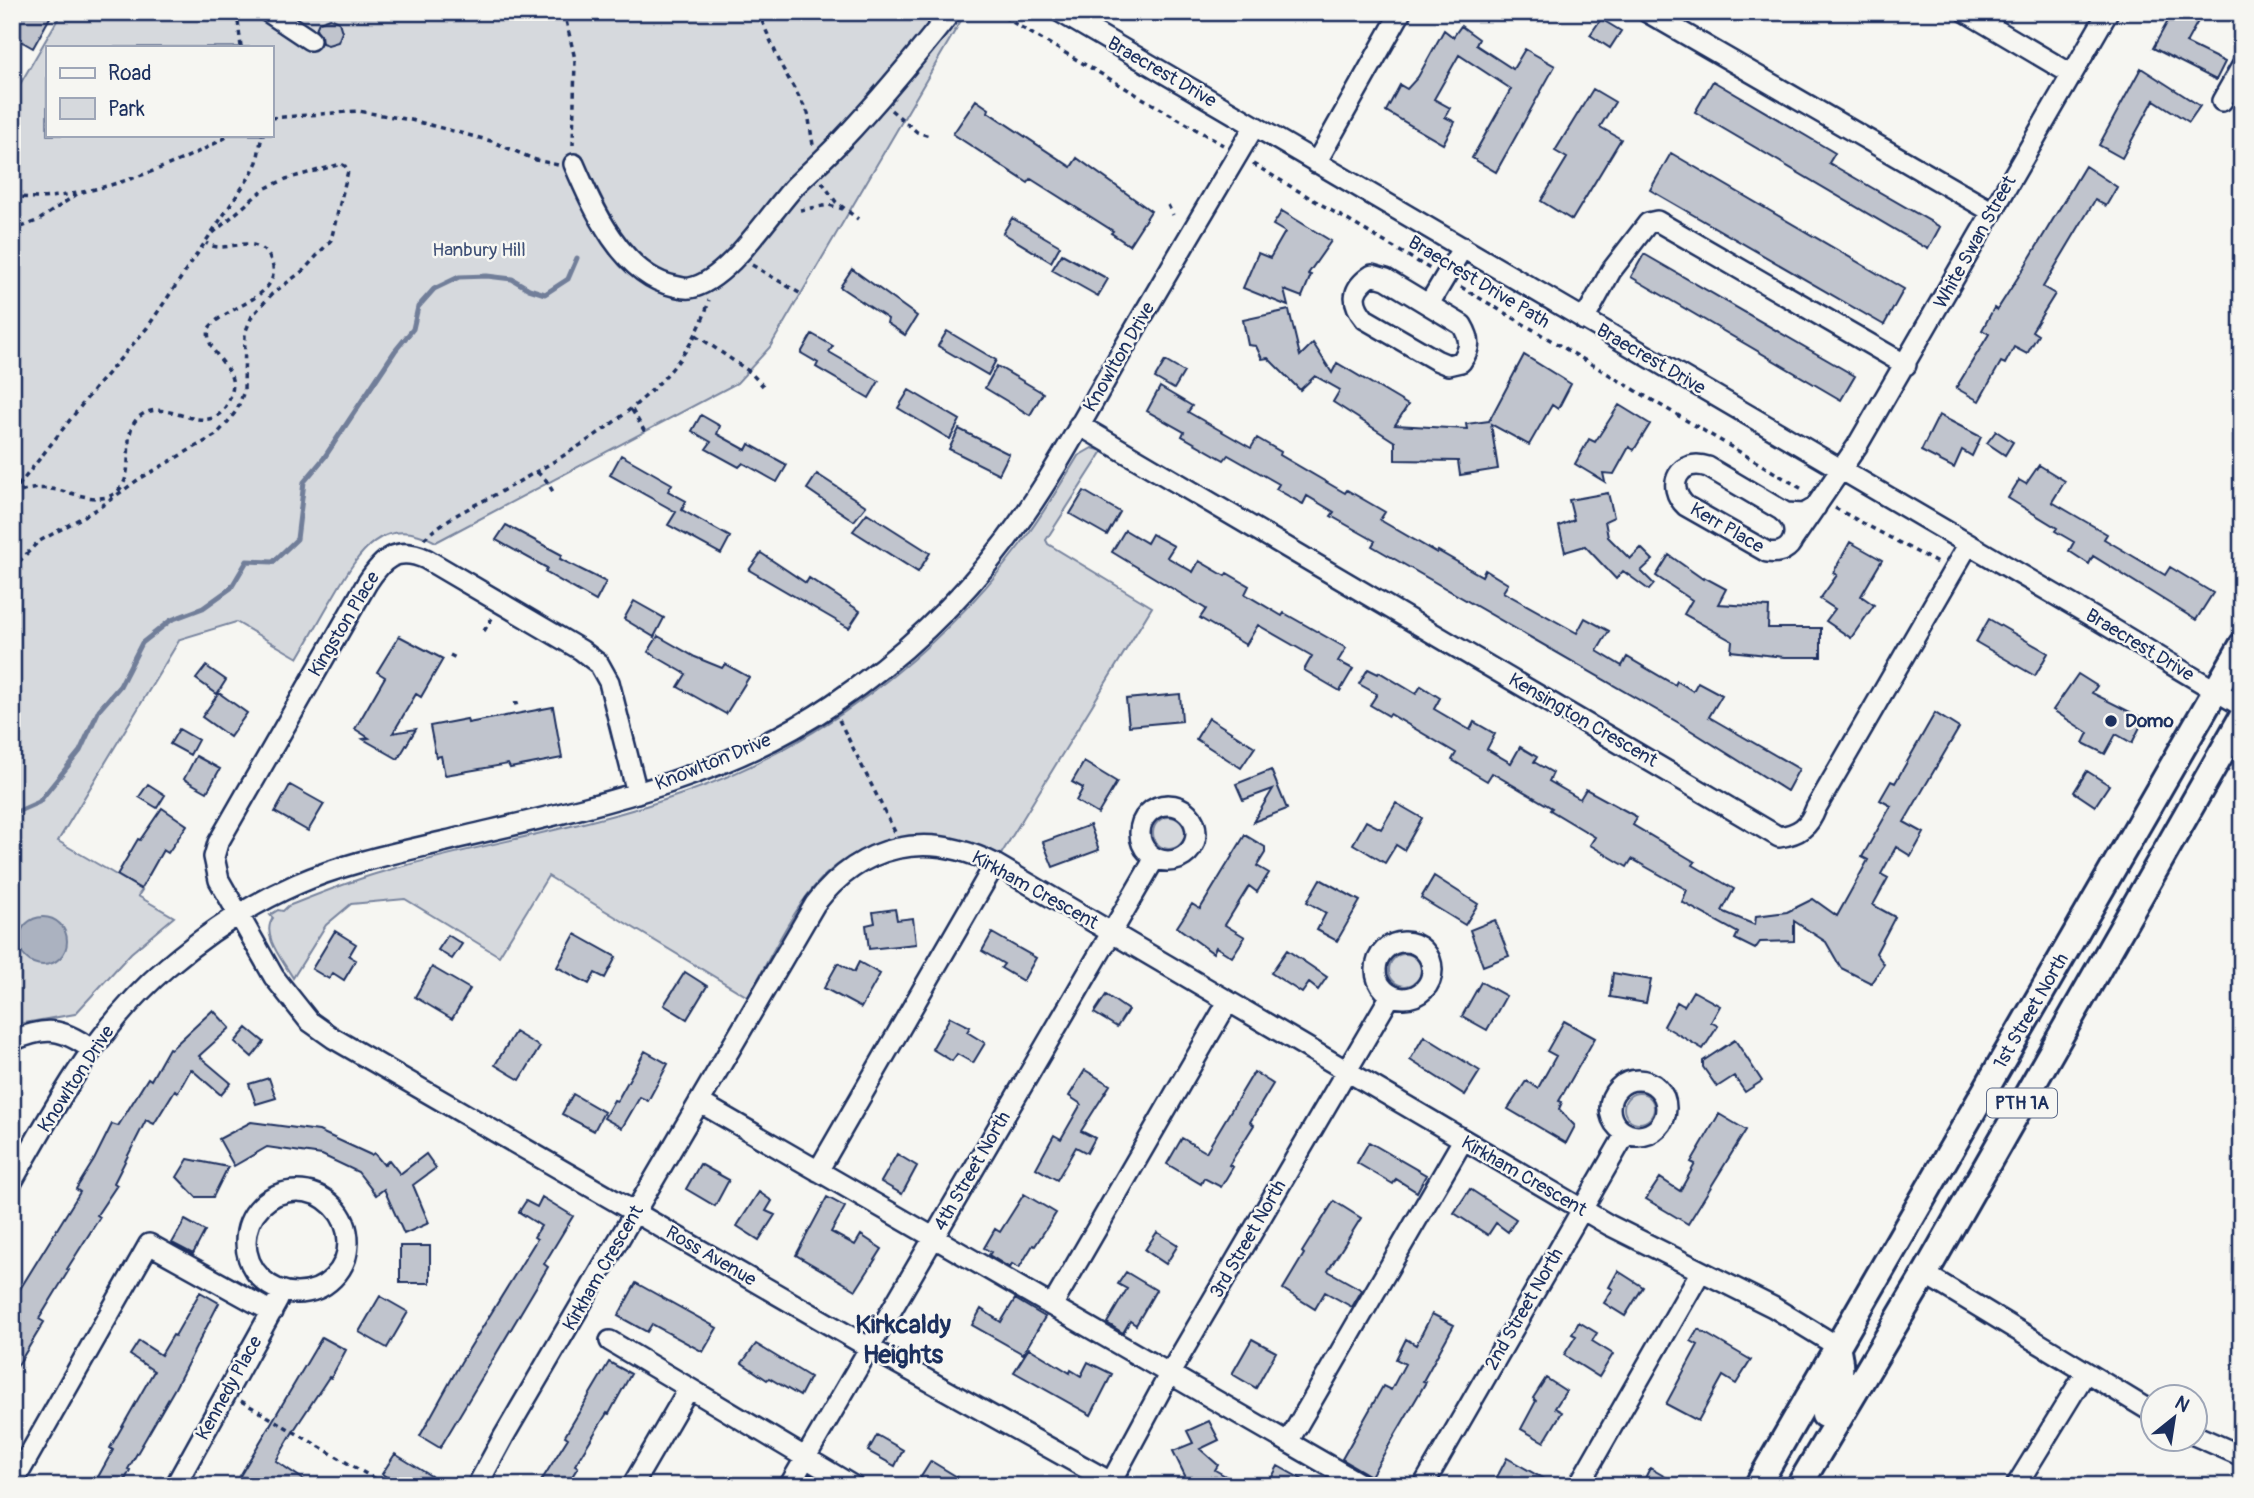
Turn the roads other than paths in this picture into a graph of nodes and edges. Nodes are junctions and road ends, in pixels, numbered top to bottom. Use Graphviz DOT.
graph roads {
  1 [pos="268,12"];
  2 [pos="951,12"];
  3 [pos="1060,12"];
  4 [pos="1647,12"];
  5 [pos="1966,12"];
  6 [pos="2108,12"];
  7 [pos="1393,15"];
  8 [pos="310,40"];
  9 [pos="2242,66"];
  10 [pos="2071,74"];
  11 [pos="2221,101"];
  12 [pos="1254,127"];
  13 [pos="1316,163"];
  14 [pos="574,164"];
  15 [pos="1991,211"];
  16 [pos="1463,247"];
  17 [pos="1429,303"];
  18 [pos="1584,320"];
  19 [pos="1906,365"];
  20 [pos="1079,425"];
  21 [pos="1842,471"];
  22 [pos="1818,504"];
  23 [pos="1782,511"];
  24 [pos="1792,541"];
  25 [pos="1968,545"];
  26 [pos="2242,645"];
  27 [pos="2215,691"];
  28 [pos="2242,706"];
  29 [pos="2242,718"];
  30 [pos="637,793"];
  31 [pos="1155,858"];
  32 [pos="995,864"];
  33 [pos="238,915"];
  34 [pos="1112,933"];
  35 [pos="1391,995"];
  36 [pos="1228,1002"];
  37 [pos="12,1041"];
  38 [pos="91,1049"];
  39 [pos="1346,1072"];
  40 [pos="699,1102"];
  41 [pos="1626,1133"];
  42 [pos="1463,1140"];
  43 [pos="818,1171"];
  44 [pos="12,1182"];
  45 [pos="1582,1209"];
  46 [pos="635,1212"];
  47 [pos="933,1237"];
  48 [pos="1701,1271"];
  49 [pos="1925,1274"];
  50 [pos="282,1290"];
  51 [pos="1052,1306"];
  52 [pos="272,1312"];
  53 [pos="610,1341"];
  54 [pos="1837,1346"];
  55 [pos="870,1348"];
  56 [pos="2086,1372"];
  57 [pos="1170,1373"];
  58 [pos="689,1388"];
  59 [pos="2138,1404"];
  60 [pos="2208,1441"];
  61 [pos="1289,1442"];
  62 [pos="2242,1456"];
  63 [pos="805,1457"];
  64 [pos="1112,1484"];
  65 [pos="12,1485"];
  66 [pos="174,1486"];
  67 [pos="477,1486"];
  68 [pos="632,1486"];
  69 [pos="789,1486"];
  70 [pos="853,1486"];
  71 [pos="1364,1486"];
  72 [pos="1423,1486"];
  73 [pos="1578,1486"];
  74 [pos="1757,1486"];
  75 [pos="1784,1486"];
  76 [pos="1799,1486"];
  77 [pos="2016,1486"];
  1 -- 8 [label="street"];
  2 -- 14 [label="street"];
  3 -- 12 [label="street, Braecrest Drive"];
  4 -- 15 [label="street"];
  5 -- 10 [label="street"];
  6 -- 10 [label="street, White Swan Street"];
  7 -- 13 [label="street"];
  9 -- 11 [label="street"];
  10 -- 15 [label="street, White Swan Street"];
  12 -- 13 [label="street, Braecrest Drive"];
  12 -- 20 [label="street, Knowlton Drive"];
  13 -- 16 [label="street, Braecrest Drive"];
  15 -- 19 [label="street, White Swan Street"];
  16 -- 17 [label="street"];
  16 -- 18 [label="street, Braecrest Drive"];
  17 -- 17 [label="street"];
  18 -- 19 [label="street"];
  18 -- 21 [label="street, Braecrest Drive"];
  19 -- 21 [label="street, White Swan Street"];
  20 -- 25 [label="street, Kensington Crescent"];
  20 -- 30 [label="street, Knowlton Drive"];
  21 -- 22 [label="street, Kerr Place"];
  21 -- 25 [label="street, Braecrest Drive"];
  22 -- 23 [label="street"];
  22 -- 24 [label="street, Kerr Place"];
  23 -- 24 [label="street, Kerr Place"];
  23 -- 24 [label="street, Kerr Place"];
  25 -- 27 [label="street, Braecrest Drive"];
  26 -- 27 [label="main road, 1st Street North / PTH 1A"];
  27 -- 28 [label="street, Braecrest Drive"];
  27 -- 54 [label="main road, 1st Street North / PTH 1A"];
  29 -- 49 [label="main road, 1st Street North / PTH 1A"];
  30 -- 33 [label="street, Knowlton Drive"];
  30 -- 33 [label="street, Kingston Place"];
  31 -- 34 [label="street, 4th Street North"];
  32 -- 34 [label="street, Kirkham Crescent"];
  32 -- 40 [label="street, Kirkham Crescent"];
  32 -- 43 [label="street"];
  33 -- 38 [label="street, Knowlton Drive"];
  33 -- 46 [label="street, Ross Avenue"];
  34 -- 36 [label="street, Kirkham Crescent"];
  34 -- 47 [label="street, 4th Street North"];
  35 -- 39 [label="street, 3rd Street North"];
  36 -- 39 [label="street, Kirkham Crescent"];
  36 -- 51 [label="street"];
  37 -- 38 [label="street"];
  38 -- 44 [label="street, Knowlton Drive"];
  39 -- 42 [label="street, Kirkham Crescent"];
  39 -- 57 [label="street, 3rd Street North"];
  40 -- 43 [label="street"];
  40 -- 46 [label="street, Kirkham Crescent"];
  41 -- 45 [label="street, 2nd Street North"];
  42 -- 45 [label="street, Kirkham Crescent"];
  42 -- 61 [label="street"];
  43 -- 47 [label="street"];
  45 -- 48 [label="street, Kirkham Crescent"];
  45 -- 72 [label="street, 2nd Street North"];
  46 -- 55 [label="street, Ross Avenue"];
  46 -- 67 [label="street, Kirkham Crescent"];
  47 -- 51 [label="street"];
  47 -- 55 [label="street, 4th Street North"];
  48 -- 54 [label="street, Kirkham Crescent"];
  48 -- 73 [label="street"];
  49 -- 56 [label="street"];
  49 -- 76 [label="main road, 1st Street North / PTH 1A"];
  50 -- 50 [label="street"];
  50 -- 52 [label="street, Kennedy Place"];
  51 -- 57 [label="street"];
  52 -- 65 [label="street"];
  52 -- 66 [label="street, Kennedy Place"];
  53 -- 58 [label="street"];
  54 -- 74 [label="main road, 1st Street North / PTH 1A"];
  54 -- 75 [label="main road"];
  55 -- 63 [label="street, 4th Street North"];
  55 -- 64 [label="street, Ross Avenue"];
  56 -- 59 [label="street"];
  56 -- 77 [label="street"];
  57 -- 61 [label="street"];
  57 -- 64 [label="street, 3rd Street North"];
  58 -- 63 [label="street"];
  58 -- 68 [label="street"];
  60 -- 62 [label="street"];
  61 -- 71 [label="street"];
  63 -- 69 [label="street, 4th Street North"];
  63 -- 70 [label="street"];
}
